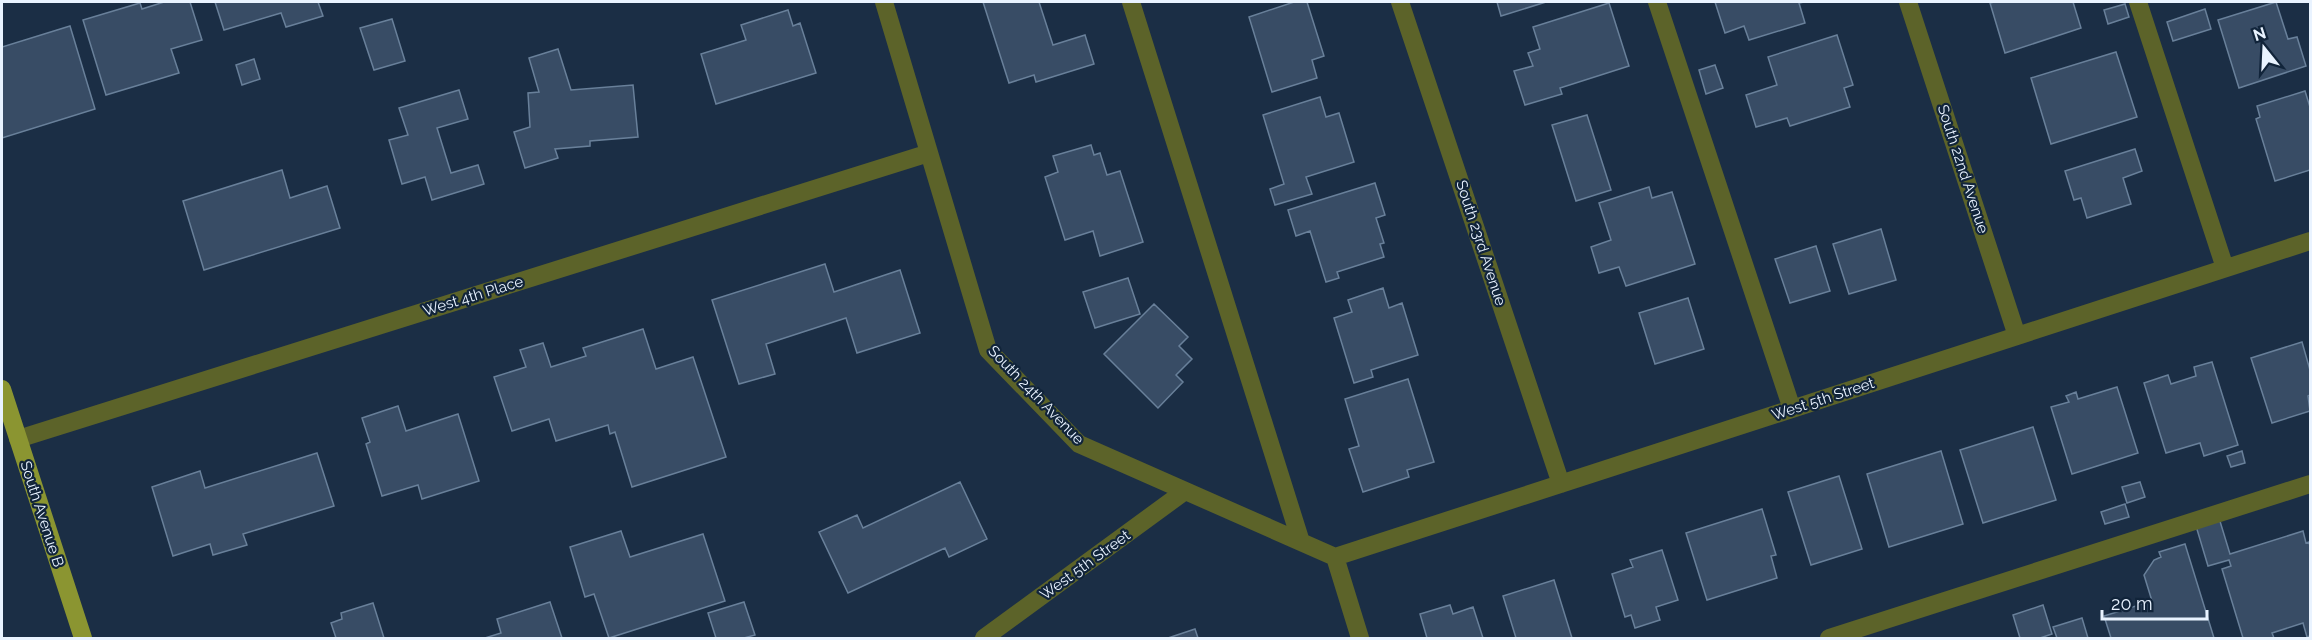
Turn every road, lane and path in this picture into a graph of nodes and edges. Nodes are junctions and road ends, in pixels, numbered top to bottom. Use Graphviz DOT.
graph roads {
  1 [pos="884,2"];
  2 [pos="1131,2"];
  3 [pos="1400,2"];
  4 [pos="1657,2"];
  5 [pos="1908,2"];
  6 [pos="2138,2"];
  7 [pos="929,153"];
  8 [pos="2310,241"];
  9 [pos="2225,268"];
  10 [pos="2017,336"];
  11 [pos="2,389"];
  12 [pos="1792,409"];
  13 [pos="18,439"];
  14 [pos="1561,484"];
  15 [pos="2310,484"];
  16 [pos="1185,490"];
  17 [pos="1301,542"];
  18 [pos="1335,557"];
  19 [pos="83,639"];
  20 [pos="984,639"];
  21 [pos="1360,639"];
  22 [pos="1829,639"];
  1 -- 7 [label="street, South 24th Avenue"];
  2 -- 17 [label="street"];
  3 -- 14 [label="street, South 23rd Avenue"];
  4 -- 12 [label="street"];
  5 -- 10 [label="street, South 22nd Avenue"];
  6 -- 9 [label="street"];
  7 -- 13 [label="street, West 4th Place"];
  7 -- 16 [label="street, South 24th Avenue"];
  8 -- 9 [label="street, West 5th Street"];
  9 -- 10 [label="street, West 5th Street"];
  10 -- 12 [label="street, West 5th Street"];
  11 -- 13 [label="main road, South Avenue B"];
  12 -- 14 [label="street, West 5th Street"];
  13 -- 19 [label="main road, South Avenue B"];
  14 -- 18 [label="street, West 5th Street"];
  15 -- 22 [label="street"];
  16 -- 17 [label="street, South 24th Avenue"];
  16 -- 20 [label="street, West 5th Street"];
  17 -- 18 [label="street, South 24th Avenue"];
  18 -- 21 [label="street"];
}
